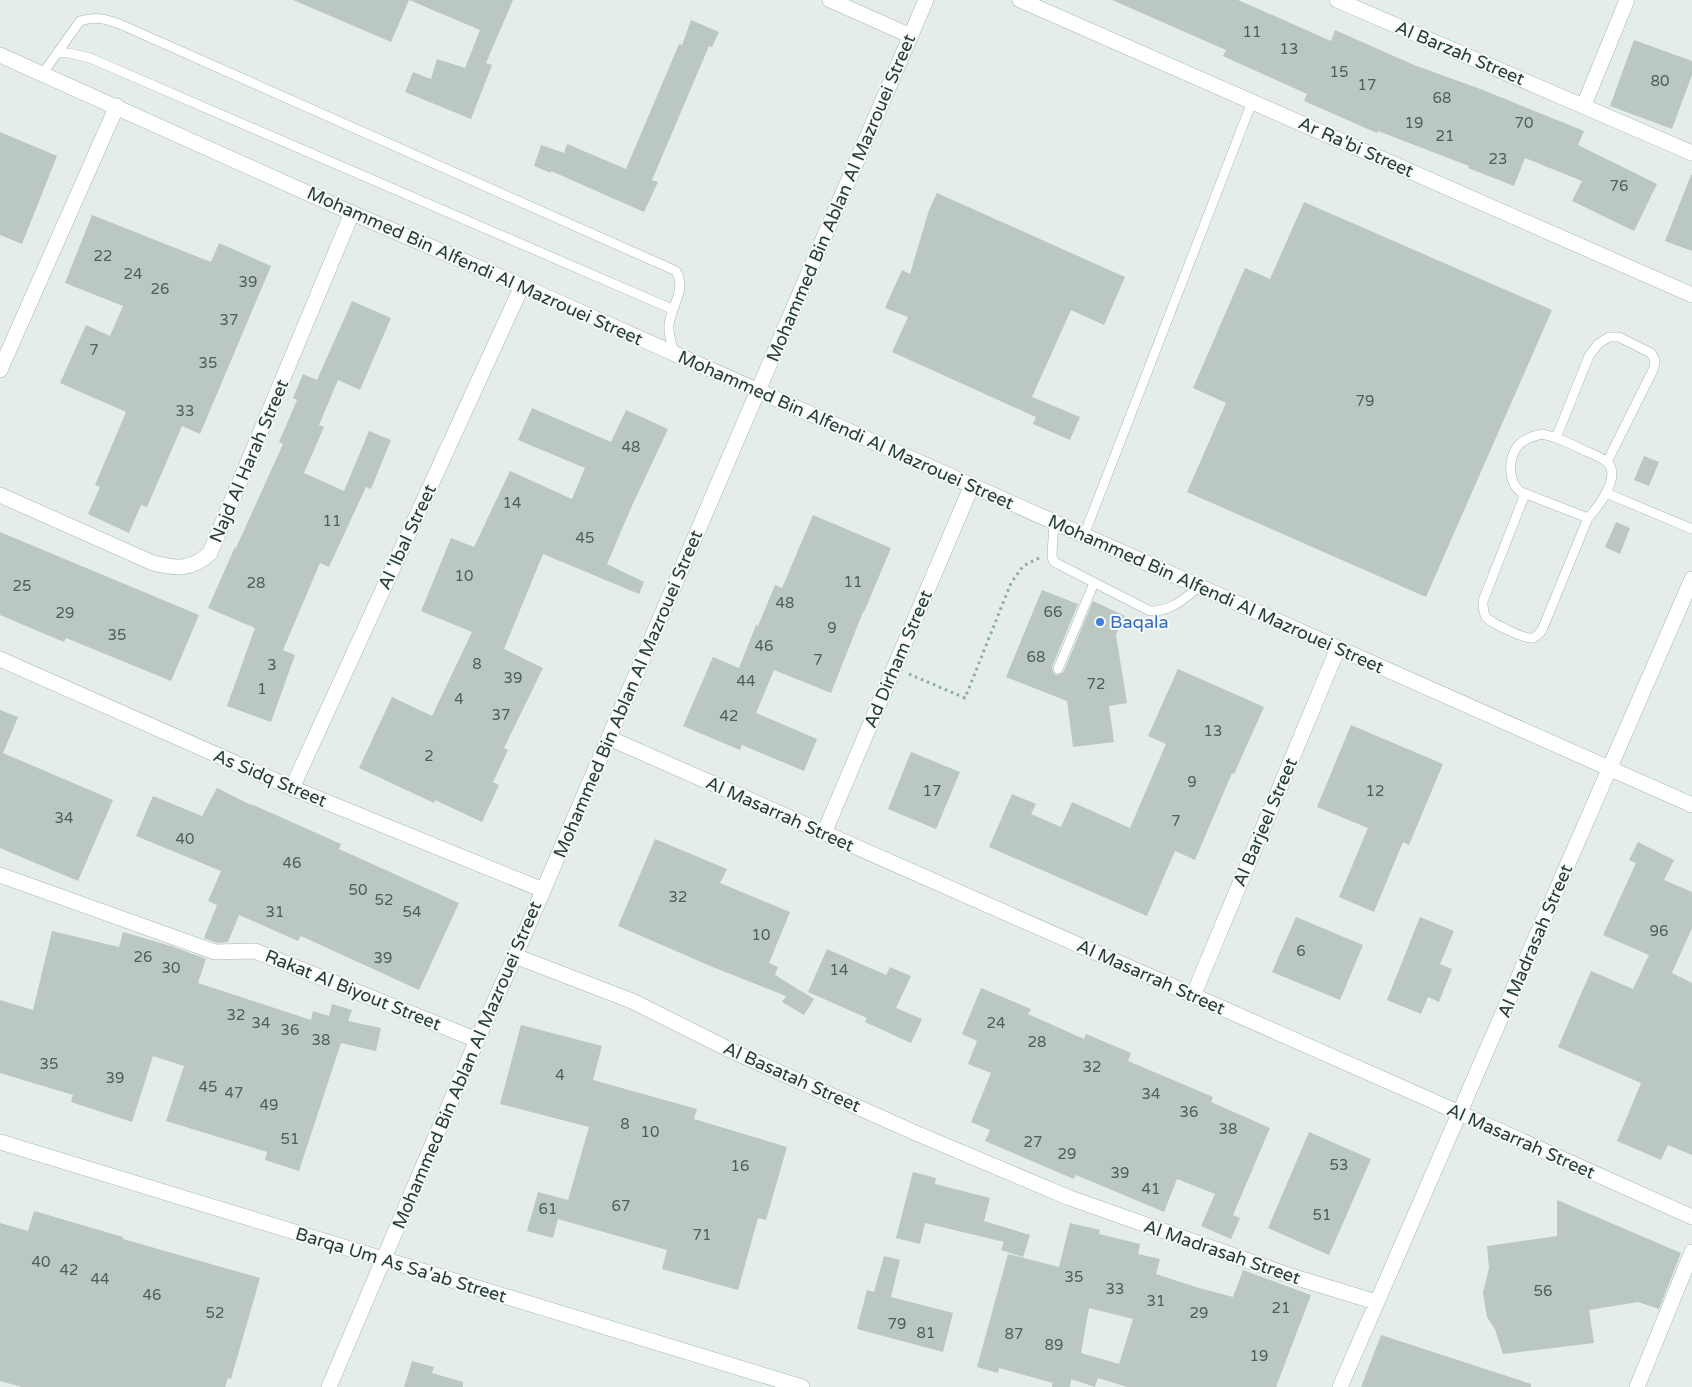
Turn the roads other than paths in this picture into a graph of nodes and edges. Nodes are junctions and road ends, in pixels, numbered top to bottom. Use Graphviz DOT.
graph roads {
  1 [pos="830,0"];
  2 [pos="926,0"];
  3 [pos="1020,0"];
  4 [pos="1337,0"];
  5 [pos="1627,0"];
  6 [pos="911,36"];
  7 [pos="57,53"];
  8 [pos="0,54"];
  9 [pos="43,74"];
  10 [pos="1252,102"];
  11 [pos="1584,105"];
  12 [pos="117,106"];
  13 [pos="1692,153"];
  14 [pos="352,213"];
  15 [pos="522,286"];
  16 [pos="1692,295"];
  17 [pos="672,309"];
  18 [pos="674,353"];
  19 [pos="0,370"];
  20 [pos="758,390"];
  21 [pos="1556,438"];
  22 [pos="1607,462"];
  23 [pos="972,485"];
  24 [pos="1525,494"];
  25 [pos="1606,494"];
  26 [pos="0,495"];
  27 [pos="1588,518"];
  28 [pos="1054,522"];
  29 [pos="1692,529"];
  30 [pos="1084,535"];
  31 [pos="1692,579"];
  32 [pos="1094,583"];
  33 [pos="1200,586"];
  34 [pos="1338,648"];
  35 [pos="0,658"];
  36 [pos="1058,669"];
  37 [pos="609,738"];
  38 [pos="1610,768"];
  39 [pos="292,788"];
  40 [pos="1692,805"];
  41 [pos="824,833"];
  42 [pos="0,875"];
  43 [pos="543,890"];
  44 [pos="514,956"];
  45 [pos="1193,996"];
  46 [pos="477,1040"];
  47 [pos="1460,1113"];
  48 [pos="0,1142"];
  49 [pos="1070,1198"];
  50 [pos="1692,1217"];
  51 [pos="1692,1252"];
  52 [pos="384,1259"];
  53 [pos="1376,1302"];
  54 [pos="329,1387"];
  55 [pos="802,1387"];
  56 [pos="1340,1387"];
  57 [pos="1637,1387"];
  1 -- 6 [label="street"];
  2 -- 6 [label="street, Mohammed Bin Ablan Al Mazrouei Street"];
  3 -- 10 [label="street, Ar Ra'bi Street"];
  4 -- 11 [label="street, Al Barzah Street"];
  5 -- 11 [label="street"];
  6 -- 20 [label="street, Mohammed Bin Ablan Al Mazrouei Street"];
  7 -- 9 [label="lane"];
  7 -- 17 [label="lane"];
  7 -- 17 [label="lane"];
  8 -- 9 [label="street, Mohammed Bin Alfendi Al Mazrouei Street"];
  9 -- 12 [label="street, Mohammed Bin Alfendi Al Mazrouei Street"];
  10 -- 16 [label="street, Ar Ra'bi Street"];
  10 -- 30 [label="lane"];
  11 -- 13 [label="street, Al Barzah Street"];
  12 -- 14 [label="street, Mohammed Bin Alfendi Al Mazrouei Street"];
  12 -- 19 [label="street"];
  14 -- 15 [label="street, Mohammed Bin Alfendi Al Mazrouei Street"];
  14 -- 26 [label="street, Najd Al Harah Street"];
  15 -- 18 [label="street, Mohammed Bin Alfendi Al Mazrouei Street"];
  15 -- 39 [label="street, Al 'Ibal Street"];
  17 -- 18 [label="lane"];
  18 -- 20 [label="street, Mohammed Bin Alfendi Al Mazrouei Street"];
  20 -- 23 [label="street, Mohammed Bin Alfendi Al Mazrouei Street"];
  20 -- 37 [label="street, Mohammed Bin Ablan Al Mazrouei Street"];
  21 -- 22 [label="lane"];
  21 -- 22 [label="lane"];
  21 -- 24 [label="lane"];
  22 -- 25 [label="lane"];
  23 -- 28 [label="street, Mohammed Bin Alfendi Al Mazrouei Street"];
  23 -- 41 [label="street, Ad Dirham Street"];
  24 -- 27 [label="lane"];
  24 -- 27 [label="lane"];
  25 -- 27 [label="lane"];
  25 -- 29 [label="lane"];
  28 -- 30 [label="street, Mohammed Bin Alfendi Al Mazrouei Street"];
  28 -- 32 [label="lane"];
  30 -- 33 [label="street, Mohammed Bin Alfendi Al Mazrouei Street"];
  31 -- 38 [label="street, Al Madrasah Street"];
  32 -- 33 [label="lane"];
  32 -- 36 [label="lane"];
  33 -- 34 [label="street, Mohammed Bin Alfendi Al Mazrouei Street"];
  34 -- 38 [label="street, Mohammed Bin Alfendi Al Mazrouei Street"];
  34 -- 45 [label="street, Al Barjeel Street"];
  35 -- 39 [label="street, As Sidq Street"];
  37 -- 41 [label="street, Al Masarrah Street"];
  37 -- 43 [label="street, Mohammed Bin Ablan Al Mazrouei Street"];
  38 -- 40 [label="street, Mohammed Bin Alfendi Al Mazrouei Street"];
  38 -- 47 [label="street, Al Madrasah Street"];
  39 -- 43 [label="street, As Sidq Street"];
  41 -- 45 [label="street, Al Masarrah Street"];
  42 -- 46 [label="street, Rakat Al Biyout Street"];
  43 -- 44 [label="street, Mohammed Bin Ablan Al Mazrouei Street"];
  44 -- 46 [label="street, Mohammed Bin Ablan Al Mazrouei Street"];
  44 -- 49 [label="street, Al Basatah Street"];
  45 -- 47 [label="street, Al Masarrah Street"];
  46 -- 52 [label="street, Mohammed Bin Ablan Al Mazrouei Street"];
  47 -- 50 [label="street, Al Masarrah Street"];
  47 -- 53 [label="street, Al Madrasah Street"];
  48 -- 52 [label="street, Barqa Um As Sa'ab Street"];
  49 -- 53 [label="street, Al Madrasah Street"];
  51 -- 57 [label="street"];
  52 -- 54 [label="street, Mohammed Bin Ablan Al Mazrouei Street"];
  52 -- 55 [label="street, Barqa Um As Sa'ab Street"];
  53 -- 56 [label="street, Al Madrasah Street"];
}
